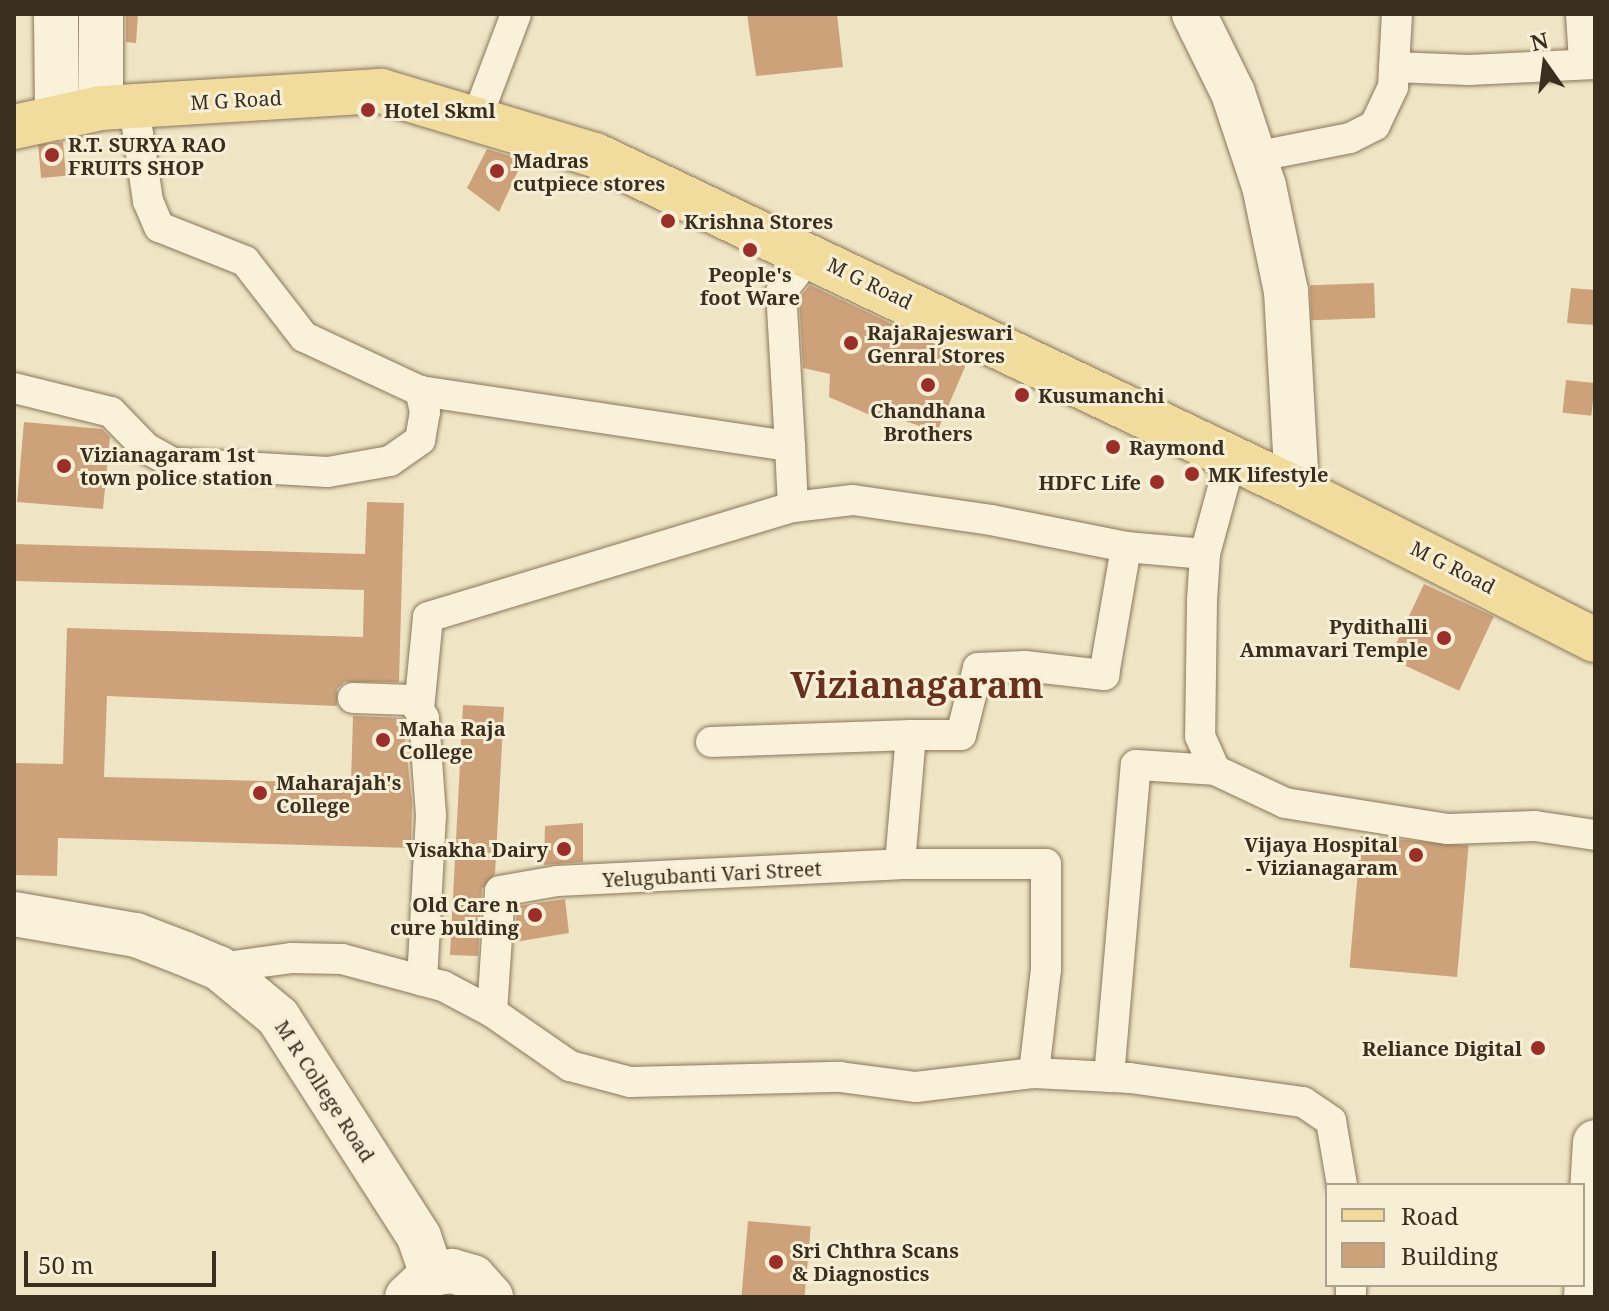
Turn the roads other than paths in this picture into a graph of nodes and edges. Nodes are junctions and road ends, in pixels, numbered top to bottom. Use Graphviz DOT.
graph roads {
  1 [pos="56,14"];
  2 [pos="101,14"];
  3 [pos="516,14"];
  4 [pos="1194,14"];
  5 [pos="1397,14"];
  6 [pos="1581,14"];
  7 [pos="1590,63"];
  8 [pos="1394,67"];
  9 [pos="117,107"];
  10 [pos="57,118"];
  11 [pos="476,120"];
  12 [pos="14,127"];
  13 [pos="1254,157"];
  14 [pos="811,254"];
  15 [pos="14,388"];
  16 [pos="420,391"];
  17 [pos="790,446"];
  18 [pos="1231,458"];
  19 [pos="1297,489"];
  20 [pos="793,507"];
  21 [pos="1126,547"];
  22 [pos="1205,554"];
  23 [pos="1595,640"];
  24 [pos="353,698"];
  25 [pos="419,709"];
  26 [pos="911,735"];
  27 [pos="711,742"];
  28 [pos="1215,770"];
  29 [pos="1595,835"];
  30 [pos="900,864"];
  31 [pos="14,914"];
  32 [pos="219,968"];
  33 [pos="422,981"];
  34 [pos="492,1012"];
  35 [pos="1034,1073"];
  36 [pos="1109,1077"];
  37 [pos="1595,1142"];
  38 [pos="1342,1183"];
  39 [pos="419,1285"];
  40 [pos="491,1297"];
  41 [pos="1586,1297"];
  1 -- 10 [label="street"];
  2 -- 9 [label="street"];
  3 -- 11 [label="street"];
  4 -- 13 [label="street"];
  5 -- 8 [label="street"];
  6 -- 7 [label="street"];
  7 -- 8 [label="street"];
  8 -- 13 [label="street"];
  9 -- 10 [label="main road, M G Road"];
  9 -- 11 [label="main road, M G Road"];
  9 -- 16 [label="street"];
  10 -- 12 [label="main road, M G Road"];
  11 -- 14 [label="main road, M G Road"];
  13 -- 19 [label="street"];
  14 -- 17 [label="street"];
  14 -- 18 [label="main road, M G Road"];
  15 -- 16 [label="street"];
  16 -- 17 [label="street"];
  17 -- 20 [label="street"];
  18 -- 19 [label="main road, M G Road"];
  18 -- 22 [label="street"];
  19 -- 23 [label="main road, M G Road"];
  20 -- 21 [label="street"];
  20 -- 25 [label="street"];
  21 -- 22 [label="street"];
  21 -- 26 [label="street"];
  22 -- 28 [label="street"];
  24 -- 25 [label="street"];
  25 -- 33 [label="street"];
  26 -- 27 [label="street"];
  26 -- 30 [label="street"];
  28 -- 29 [label="street"];
  28 -- 36 [label="street"];
  30 -- 34 [label="street, Yelugubanti Vari Street"];
  30 -- 35 [label="street, Yelugubanti Vari Street"];
  31 -- 32 [label="street, M R College Road"];
  32 -- 33 [label="street"];
  32 -- 39 [label="street, M R College Road"];
  33 -- 34 [label="street"];
  34 -- 35 [label="street"];
  35 -- 36 [label="street"];
  36 -- 38 [label="street"];
  37 -- 41 [label="street"];
  39 -- 40 [label="street, M R College Road"];
}
